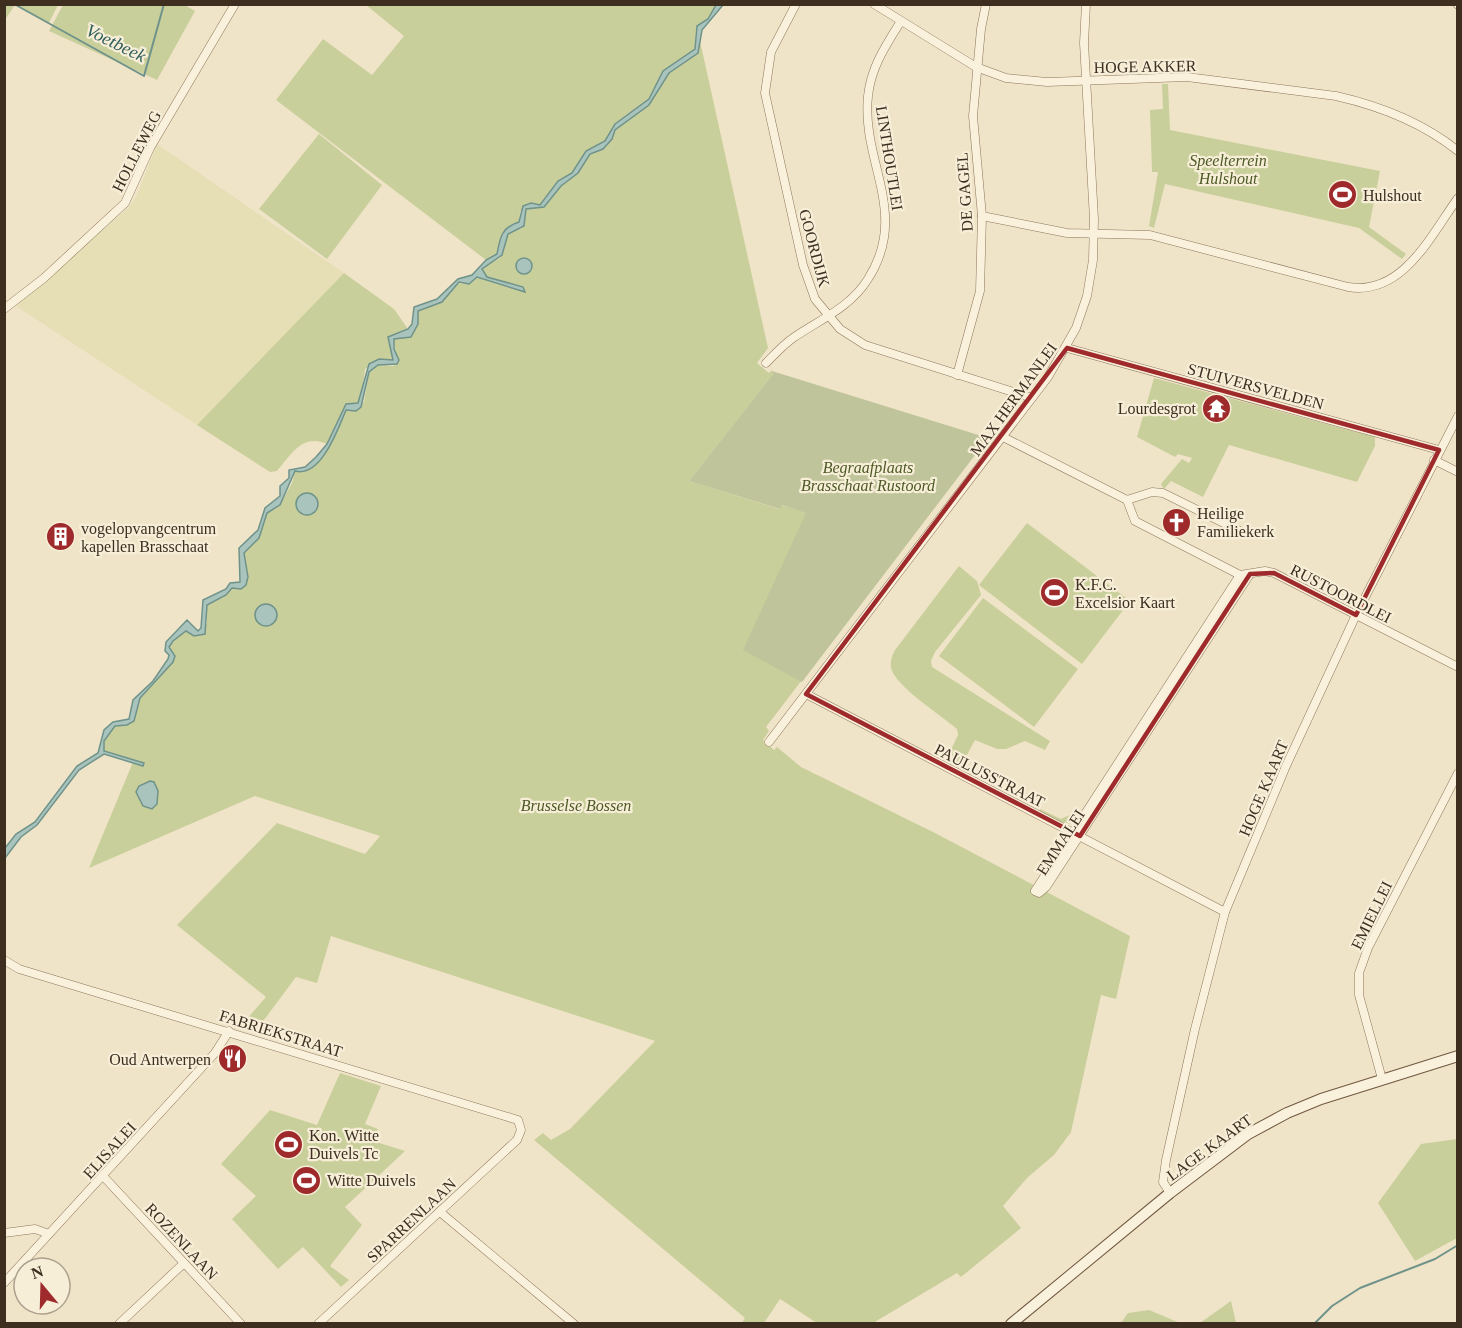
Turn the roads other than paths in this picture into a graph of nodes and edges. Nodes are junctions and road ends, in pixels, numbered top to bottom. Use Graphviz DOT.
graph roads {
  1 [pos="235,4"];
  2 [pos="796,4"];
  3 [pos="874,4"];
  4 [pos="986,4"];
  5 [pos="1086,4"];
  6 [pos="901,21"];
  7 [pos="976,67"];
  8 [pos="1088,80"];
  9 [pos="1458,141"];
  10 [pos="1449,144"];
  11 [pos="1458,151"];
  12 [pos="1458,198"];
  13 [pos="982,216"];
  14 [pos="1094,233"];
  15 [pos="4,309"];
  16 [pos="827,317"];
  17 [pos="1067,348"];
  18 [pos="766,363"];
  19 [pos="957,375"];
  20 [pos="1032,398"];
  21 [pos="1458,416"];
  22 [pos="1003,437"];
  23 [pos="1439,450"];
  24 [pos="1434,460"];
  25 [pos="1458,472"];
  26 [pos="1127,500"];
  27 [pos="1244,533"];
  28 [pos="1250,574"];
  29 [pos="1240,575"];
  30 [pos="1356,615"];
  31 [pos="1458,667"];
  32 [pos="807,694"];
  33 [pos="769,742"];
  34 [pos="1458,773"];
  35 [pos="1076,835"];
  36 [pos="1225,912"];
  37 [pos="4,960"];
  38 [pos="229,1031"];
  39 [pos="1458,1056"];
  40 [pos="1382,1079"];
  41 [pos="520,1136"];
  42 [pos="103,1176"];
  43 [pos="1170,1193"];
  44 [pos="440,1212"];
  45 [pos="4,1233"];
  46 [pos="49,1234"];
  47 [pos="184,1263"];
  48 [pos="4,1283"];
  49 [pos="119,1323"];
  50 [pos="241,1323"];
  51 [pos="318,1323"];
  52 [pos="574,1323"];
  53 [pos="1011,1323"];
  1 -- 15 [label="street, HOLLEWEG"];
  2 -- 16 [label="street, GOORDIJK"];
  3 -- 6 [label="street, HOGE AKKER"];
  4 -- 7 [label="street, DE GAGEL"];
  5 -- 8 [label="street, MAX HERMANLEI"];
  6 -- 7 [label="street, HOGE AKKER"];
  6 -- 16 [label="street, LINTHOUTLEI"];
  7 -- 8 [label="street, HOGE AKKER"];
  7 -- 13 [label="street, DE GAGEL"];
  8 -- 10 [label="street, HOGE AKKER"];
  8 -- 14 [label="street, MAX HERMANLEI"];
  9 -- 10 [label="street"];
  10 -- 11 [label="street, HOGE AKKER"];
  12 -- 14 [label="street"];
  13 -- 14 [label="street"];
  13 -- 19 [label="street, DE GAGEL"];
  14 -- 17 [label="street, MAX HERMANLEI"];
  16 -- 18 [label="street, LINTHOUTLEI"];
  16 -- 19 [label="street, GOORDIJK"];
  17 -- 20 [label="street, MAX HERMANLEI"];
  17 -- 23 [label="street, STUIVERSVELDEN"];
  19 -- 20 [label="street, GOORDIJK"];
  20 -- 22 [label="street, MAX HERMANLEI"];
  21 -- 23 [label="street, HOGE KAART"];
  22 -- 26 [label="street"];
  22 -- 32 [label="street, MAX HERMANLEI"];
  23 -- 24 [label="street, HOGE KAART"];
  24 -- 25 [label="street"];
  24 -- 30 [label="street, HOGE KAART"];
  26 -- 27 [label="street"];
  26 -- 29 [label="street"];
  28 -- 29 [label="street, RUSTOORDLEI"];
  28 -- 30 [label="street, RUSTOORDLEI"];
  28 -- 35 [label="street, EMMALEI"];
  29 -- 35 [label="street, EMMALEI"];
  30 -- 31 [label="street, RUSTOORDLEI"];
  30 -- 36 [label="street, HOGE KAART"];
  32 -- 33 [label="street, MAX HERMANLEI"];
  32 -- 35 [label="street, PAULUSSTRAAT"];
  34 -- 40 [label="street, EMIELLEI"];
  35 -- 35 [label="street, EMMALEI"];
  35 -- 36 [label="street, PAULUSSTRAAT"];
  36 -- 43 [label="street, HOGE KAART"];
  37 -- 38 [label="street, FABRIEKSTRAAT"];
  38 -- 41 [label="street, FABRIEKSTRAAT"];
  38 -- 42 [label="street, ELISALEI"];
  39 -- 40 [label="street, LAGE KAART"];
  40 -- 43 [label="street, LAGE KAART"];
  41 -- 44 [label="street, SPARRENLAAN"];
  42 -- 46 [label="street, ELISALEI"];
  42 -- 47 [label="street, ROZENLAAN"];
  43 -- 53 [label="street, LAGE KAART"];
  44 -- 51 [label="street, SPARRENLAAN"];
  44 -- 52 [label="street"];
  45 -- 46 [label="street"];
  46 -- 48 [label="street, ELISALEI"];
  47 -- 49 [label="street"];
  47 -- 50 [label="street, ROZENLAAN"];
}
